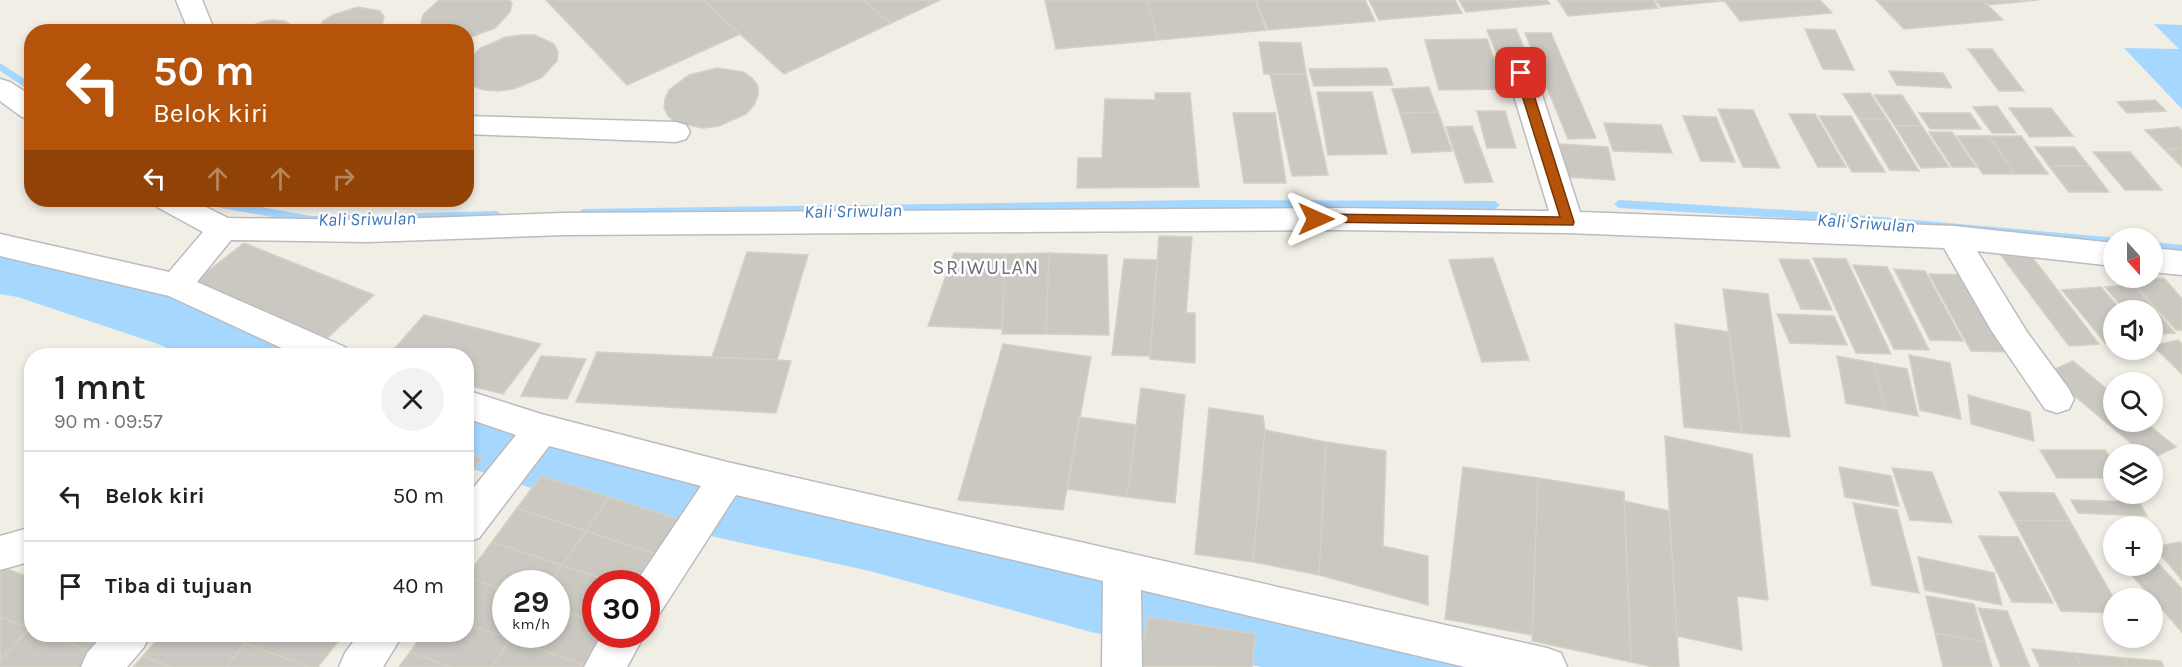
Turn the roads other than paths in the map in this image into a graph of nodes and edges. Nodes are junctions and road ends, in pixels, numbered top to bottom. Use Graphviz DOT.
graph roads {
  1 [pos="189,0"];
  2 [pos="199,24"];
  3 [pos="1521,73"];
  4 [pos="0,88"];
  5 [pos="24,104"];
  6 [pos="474,125"];
  7 [pos="676,132"];
  8 [pos="181,207"];
  9 [pos="1568,222"];
  10 [pos="223,229"];
  11 [pos="1954,237"];
  12 [pos="0,245"];
  13 [pos="2103,254"];
  14 [pos="2163,261"];
  15 [pos="2182,263"];
  16 [pos="176,286"];
  17 [pos="315,348"];
  18 [pos="2058,399"];
  19 [pos="474,409"];
  20 [pos="529,445"];
  21 [pos="716,493"];
  22 [pos="474,516"];
  23 [pos="24,546"];
  24 [pos="0,553"];
  25 [pos="1123,575"];
  26 [pos="660,579"];
  27 [pos="123,642"];
  28 [pos="377,642"];
  29 [pos="616,648"];
  30 [pos="1122,652"];
  31 [pos="101,667"];
  32 [pos="359,667"];
  33 [pos="604,667"];
  34 [pos="1547,667"];
  1 -- 2 [label="street"];
  3 -- 9 [label="street"];
  4 -- 5 [label="street"];
  6 -- 7 [label="street"];
  8 -- 10 [label="street"];
  9 -- 10 [label="street"];
  9 -- 11 [label="street"];
  10 -- 16 [label="street"];
  11 -- 13 [label="street"];
  11 -- 18 [label="street"];
  12 -- 16 [label="street"];
  14 -- 15 [label="street"];
  16 -- 17 [label="street"];
  19 -- 20 [label="street"];
  20 -- 21 [label="street"];
  20 -- 22 [label="street"];
  21 -- 25 [label="street"];
  21 -- 26 [label="street"];
  23 -- 24 [label="street"];
  25 -- 30 [label="street"];
  25 -- 34 [label="street"];
  27 -- 31 [label="street"];
  28 -- 32 [label="street"];
  29 -- 33 [label="street"];
}
